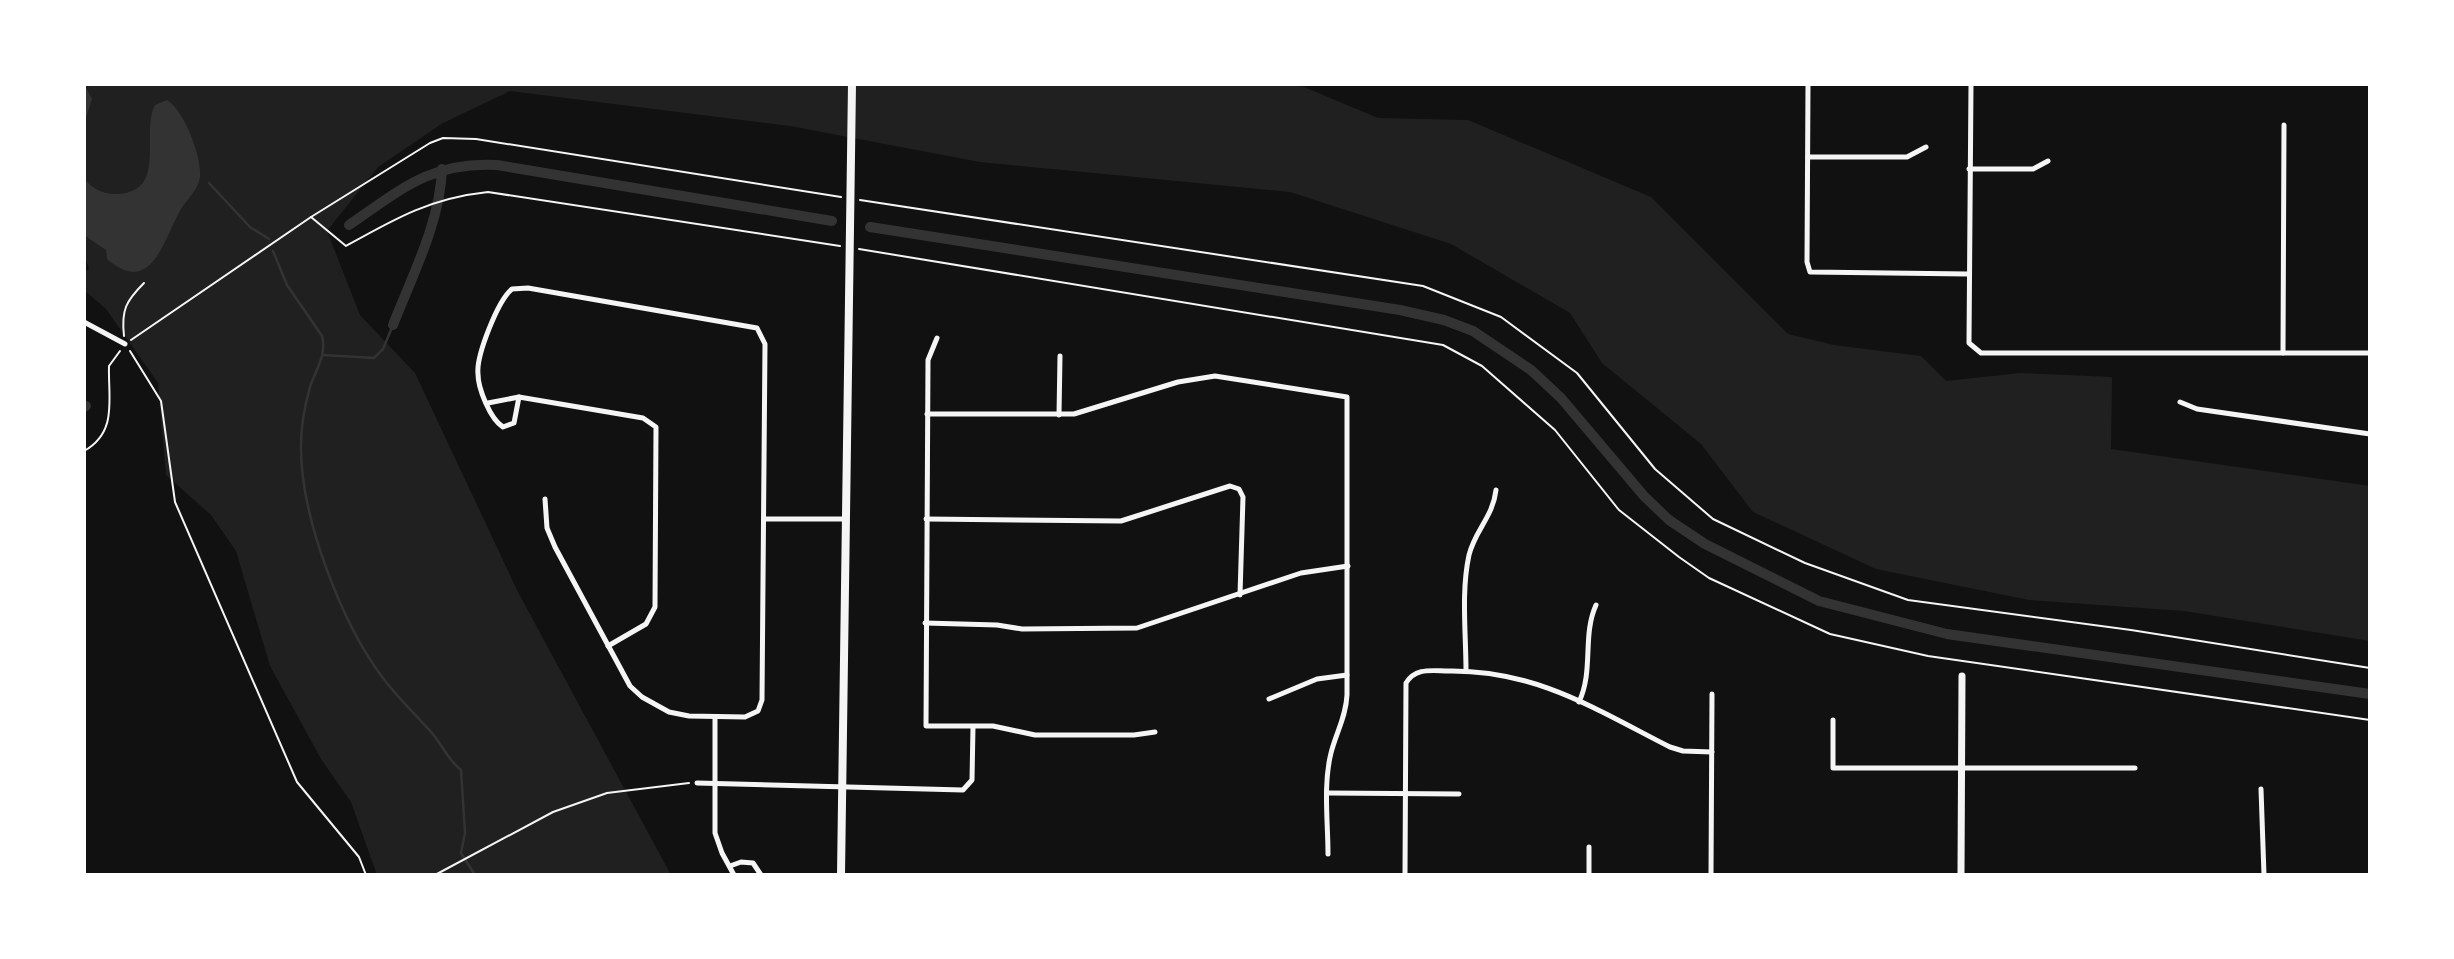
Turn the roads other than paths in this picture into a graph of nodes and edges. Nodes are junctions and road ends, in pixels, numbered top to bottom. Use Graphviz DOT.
graph roads {
  1 [pos="852,84"];
  2 [pos="1808,84"];
  3 [pos="1970,84"];
  4 [pos="2284,125"];
  5 [pos="1926,147"];
  6 [pos="1808,157"];
  7 [pos="2048,161"];
  8 [pos="1969,169"];
  9 [pos="1968,274"];
  10 [pos="84,322"];
  11 [pos="937,338"];
  12 [pos="125,344"];
  13 [pos="2283,353"];
  14 [pos="2370,353"];
  15 [pos="1060,356"];
  16 [pos="519,397"];
  17 [pos="2179,402"];
  18 [pos="488,403"];
  19 [pos="927,414"];
  20 [pos="1059,415"];
  21 [pos="2370,434"];
  22 [pos="1496,490"];
  23 [pos="545,499"];
  24 [pos="764,519"];
  25 [pos="844,519"];
  26 [pos="926,519"];
  27 [pos="1348,566"];
  28 [pos="1240,594"];
  29 [pos="1596,605"];
  30 [pos="925,623"];
  31 [pos="608,646"];
  32 [pos="1466,671"];
  33 [pos="1347,675"];
  34 [pos="1962,676"];
  35 [pos="1712,694"];
  36 [pos="1269,699"];
  37 [pos="1579,702"];
  38 [pos="715,717"];
  39 [pos="1833,720"];
  40 [pos="972,727"];
  41 [pos="1155,732"];
  42 [pos="1712,752"];
  43 [pos="1961,768"];
  44 [pos="2135,768"];
  45 [pos="697,783"];
  46 [pos="715,784"];
  47 [pos="842,788"];
  48 [pos="2261,789"];
  49 [pos="1328,793"];
  50 [pos="1406,793"];
  51 [pos="1460,794"];
  52 [pos="1589,847"];
  53 [pos="1328,854"];
  54 [pos="730,866"];
  55 [pos="734,875"];
  56 [pos="761,875"];
  57 [pos="841,875"];
  58 [pos="1405,875"];
  59 [pos="1588,875"];
  60 [pos="1711,875"];
  61 [pos="1961,875"];
  62 [pos="2264,875"];
  1 -- 25 [label="main road"];
  2 -- 6 [label="street"];
  3 -- 8 [label="street"];
  4 -- 13 [label="street"];
  5 -- 6 [label="street"];
  6 -- 9 [label="street"];
  7 -- 8 [label="street"];
  8 -- 9 [label="street"];
  9 -- 13 [label="street"];
  10 -- 12 [label="street"];
  11 -- 19 [label="street"];
  13 -- 14 [label="street"];
  15 -- 20 [label="street"];
  16 -- 18 [label="street"];
  16 -- 18 [label="street"];
  16 -- 31 [label="street"];
  17 -- 21 [label="street"];
  18 -- 24 [label="street"];
  19 -- 20 [label="street"];
  19 -- 26 [label="street"];
  20 -- 27 [label="street"];
  22 -- 32 [label="street"];
  23 -- 31 [label="street"];
  24 -- 25 [label="street"];
  24 -- 38 [label="street"];
  25 -- 47 [label="main road"];
  26 -- 28 [label="street"];
  26 -- 30 [label="street"];
  27 -- 28 [label="street"];
  27 -- 33 [label="street"];
  28 -- 30 [label="street"];
  29 -- 37 [label="street"];
  30 -- 40 [label="street"];
  31 -- 38 [label="street"];
  32 -- 37 [label="street"];
  32 -- 50 [label="street"];
  33 -- 36 [label="street"];
  33 -- 49 [label="street"];
  34 -- 43 [label="street"];
  35 -- 42 [label="street"];
  37 -- 42 [label="street"];
  38 -- 46 [label="street"];
  39 -- 43 [label="street"];
  40 -- 41 [label="street"];
  40 -- 47 [label="street"];
  42 -- 60 [label="street"];
  43 -- 44 [label="street"];
  43 -- 61 [label="street"];
  45 -- 46 [label="street"];
  46 -- 47 [label="street"];
  46 -- 54 [label="street"];
  47 -- 57 [label="main road"];
  48 -- 62 [label="street"];
  49 -- 50 [label="street"];
  49 -- 53 [label="street"];
  50 -- 51 [label="street"];
  50 -- 58 [label="street"];
  52 -- 59 [label="street"];
  54 -- 55 [label="street"];
  54 -- 56 [label="street"];
}
